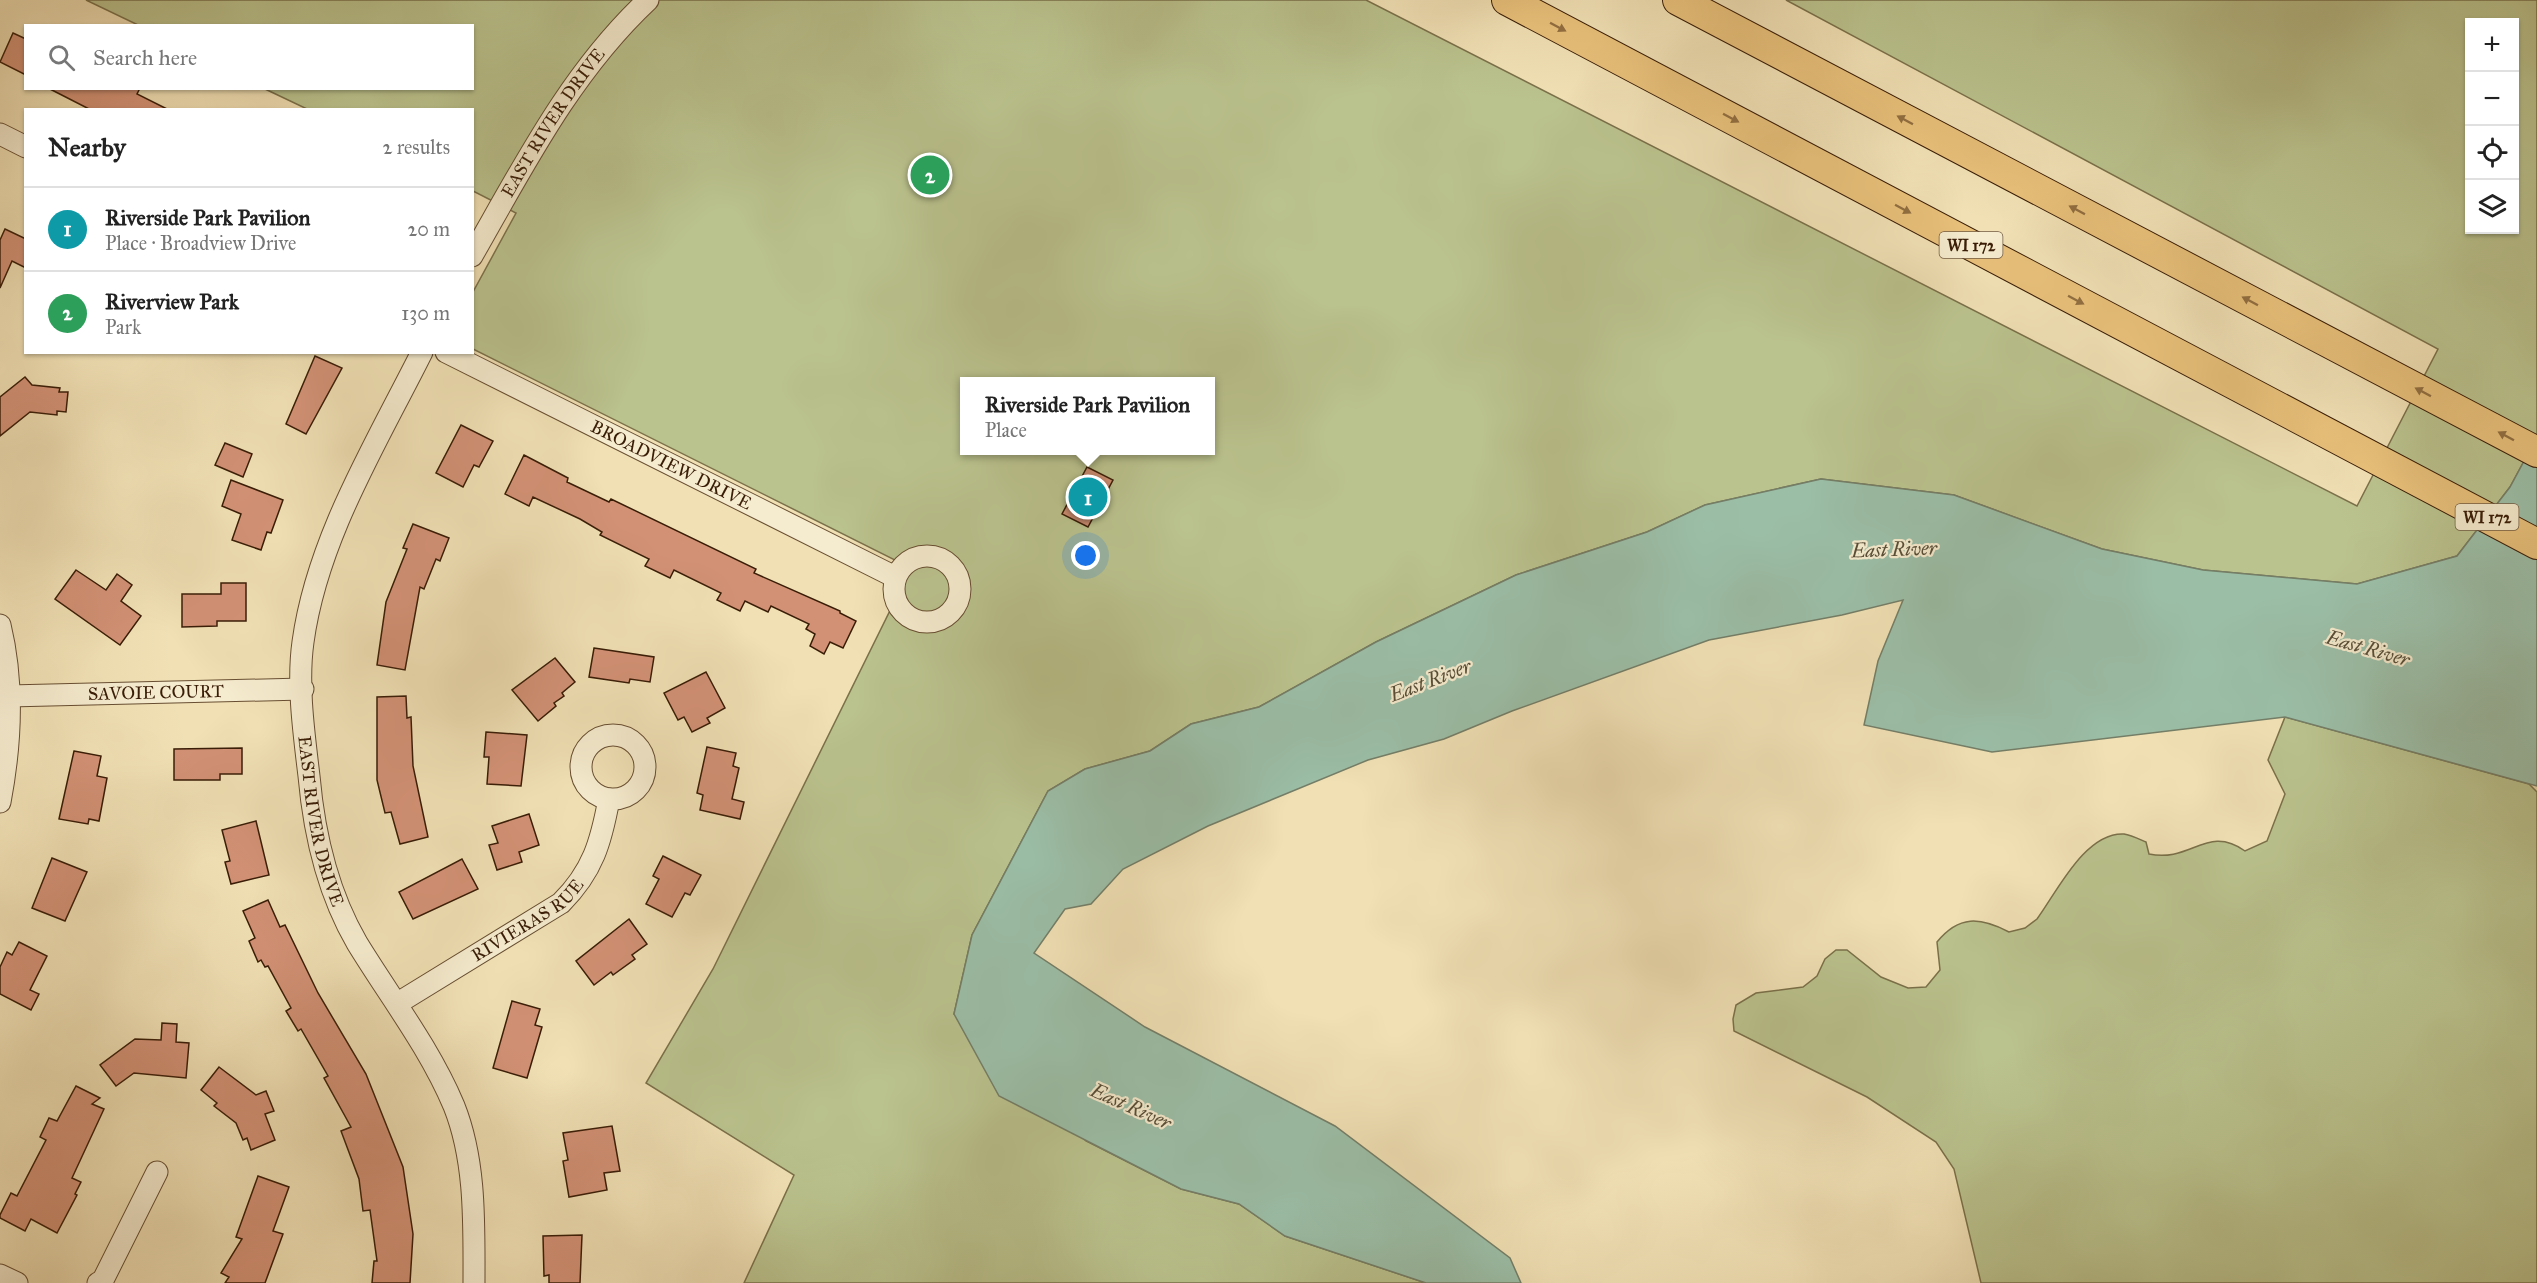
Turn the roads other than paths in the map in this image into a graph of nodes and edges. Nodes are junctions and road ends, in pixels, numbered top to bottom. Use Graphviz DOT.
graph roads {
  1 [pos="648,0"];
  2 [pos="1507,0"];
  3 [pos="1678,0"];
  4 [pos="0,134"];
  5 [pos="24,146"];
  6 [pos="474,253"];
  7 [pos="421,354"];
  8 [pos="450,354"];
  9 [pos="2537,452"];
  10 [pos="2537,544"];
  11 [pos="896,577"];
  12 [pos="0,625"];
  13 [pos="303,689"];
  14 [pos="9,696"];
  15 [pos="609,799"];
  16 [pos="0,802"];
  17 [pos="398,1003"];
  18 [pos="157,1172"];
  19 [pos="0,1275"];
  20 [pos="17,1283"];
  21 [pos="98,1283"];
  22 [pos="474,1283"];
  1 -- 6 [label="street, EAST RIVER DRIVE"];
  2 -- 10 [label="highway, WI 172, one-way"];
  9 -- 3 [label="highway, one-way"];
  4 -- 5 [label="street"];
  7 -- 13 [label="street, EAST RIVER DRIVE"];
  8 -- 11 [label="street, BROADVIEW DRIVE"];
  12 -- 14 [label="street"];
  13 -- 14 [label="street, SAVOIE COURT"];
  13 -- 17 [label="street, EAST RIVER DRIVE"];
  14 -- 16 [label="street"];
  15 -- 17 [label="street, RIVIERAS RUE"];
  17 -- 22 [label="street, EAST RIVER DRIVE"];
  18 -- 21 [label="street"];
  19 -- 20 [label="street"];
}
